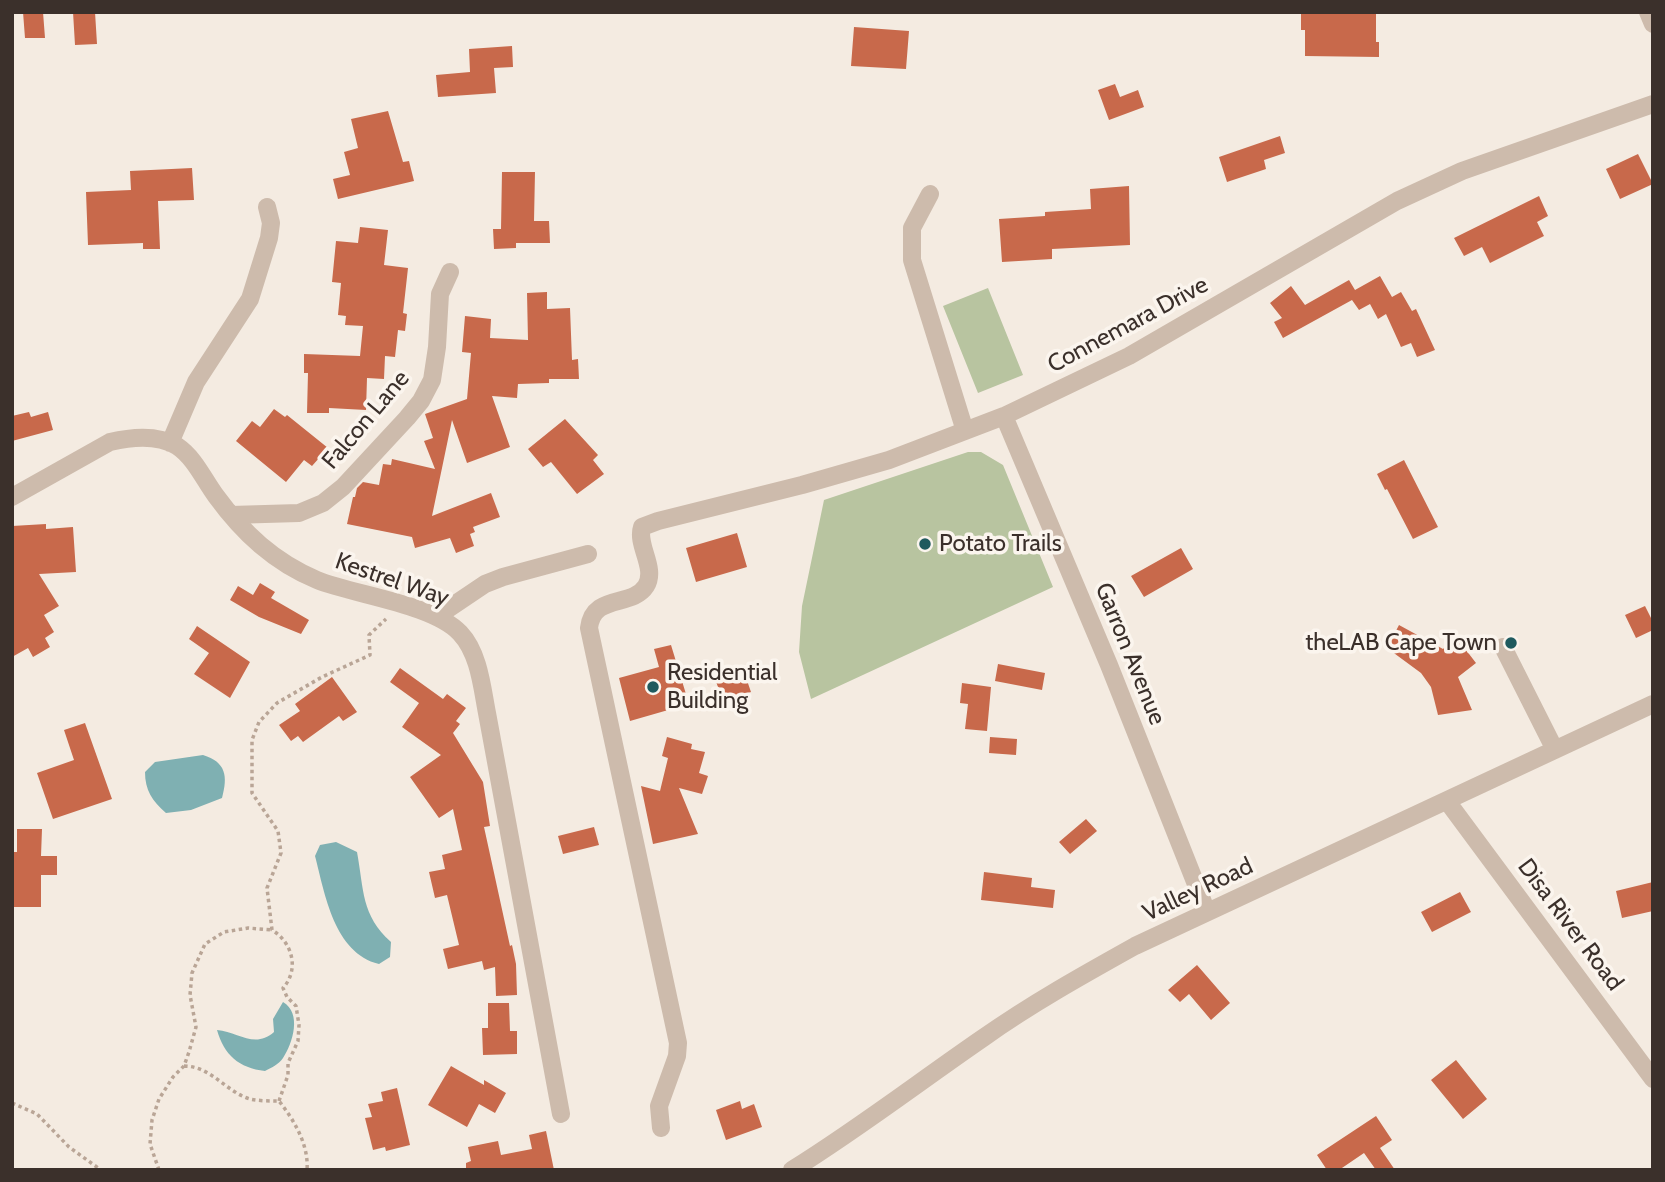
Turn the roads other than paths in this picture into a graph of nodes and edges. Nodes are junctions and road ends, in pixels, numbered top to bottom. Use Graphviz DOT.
graph roads {
  1 [pos="1648,12"];
  2 [pos="1653,24"];
  3 [pos="1653,104"];
  4 [pos="930,194"];
  5 [pos="267,207"];
  6 [pos="450,272"];
  7 [pos="1004,416"];
  8 [pos="965,431"];
  9 [pos="170,443"];
  10 [pos="12,498"];
  11 [pos="231,515"];
  12 [pos="588,554"];
  13 [pos="436,617"];
  14 [pos="1503,647"];
  15 [pos="1653,704"];
  16 [pos="1555,750"];
  17 [pos="1447,801"];
  18 [pos="1207,912"];
  19 [pos="1653,1079"];
  20 [pos="561,1114"];
  21 [pos="661,1128"];
  22 [pos="792,1170"];
  1 -- 2 [label="street"];
  3 -- 7 [label="street, Connemara Drive"];
  4 -- 8 [label="street"];
  5 -- 9 [label="street"];
  6 -- 11 [label="street, Falcon Lane"];
  7 -- 8 [label="street, Connemara Drive"];
  7 -- 18 [label="street, Garron Avenue"];
  8 -- 21 [label="street, Connemara Drive"];
  9 -- 10 [label="street"];
  9 -- 11 [label="street, Kestrel Way"];
  11 -- 13 [label="street, Kestrel Way"];
  12 -- 13 [label="street"];
  13 -- 20 [label="street, Kestrel Way"];
  14 -- 16 [label="street"];
  15 -- 16 [label="street, Valley Road"];
  16 -- 17 [label="street, Valley Road"];
  17 -- 18 [label="street, Valley Road"];
  17 -- 19 [label="street, Disa River Road"];
  18 -- 22 [label="street, Valley Road"];
}
